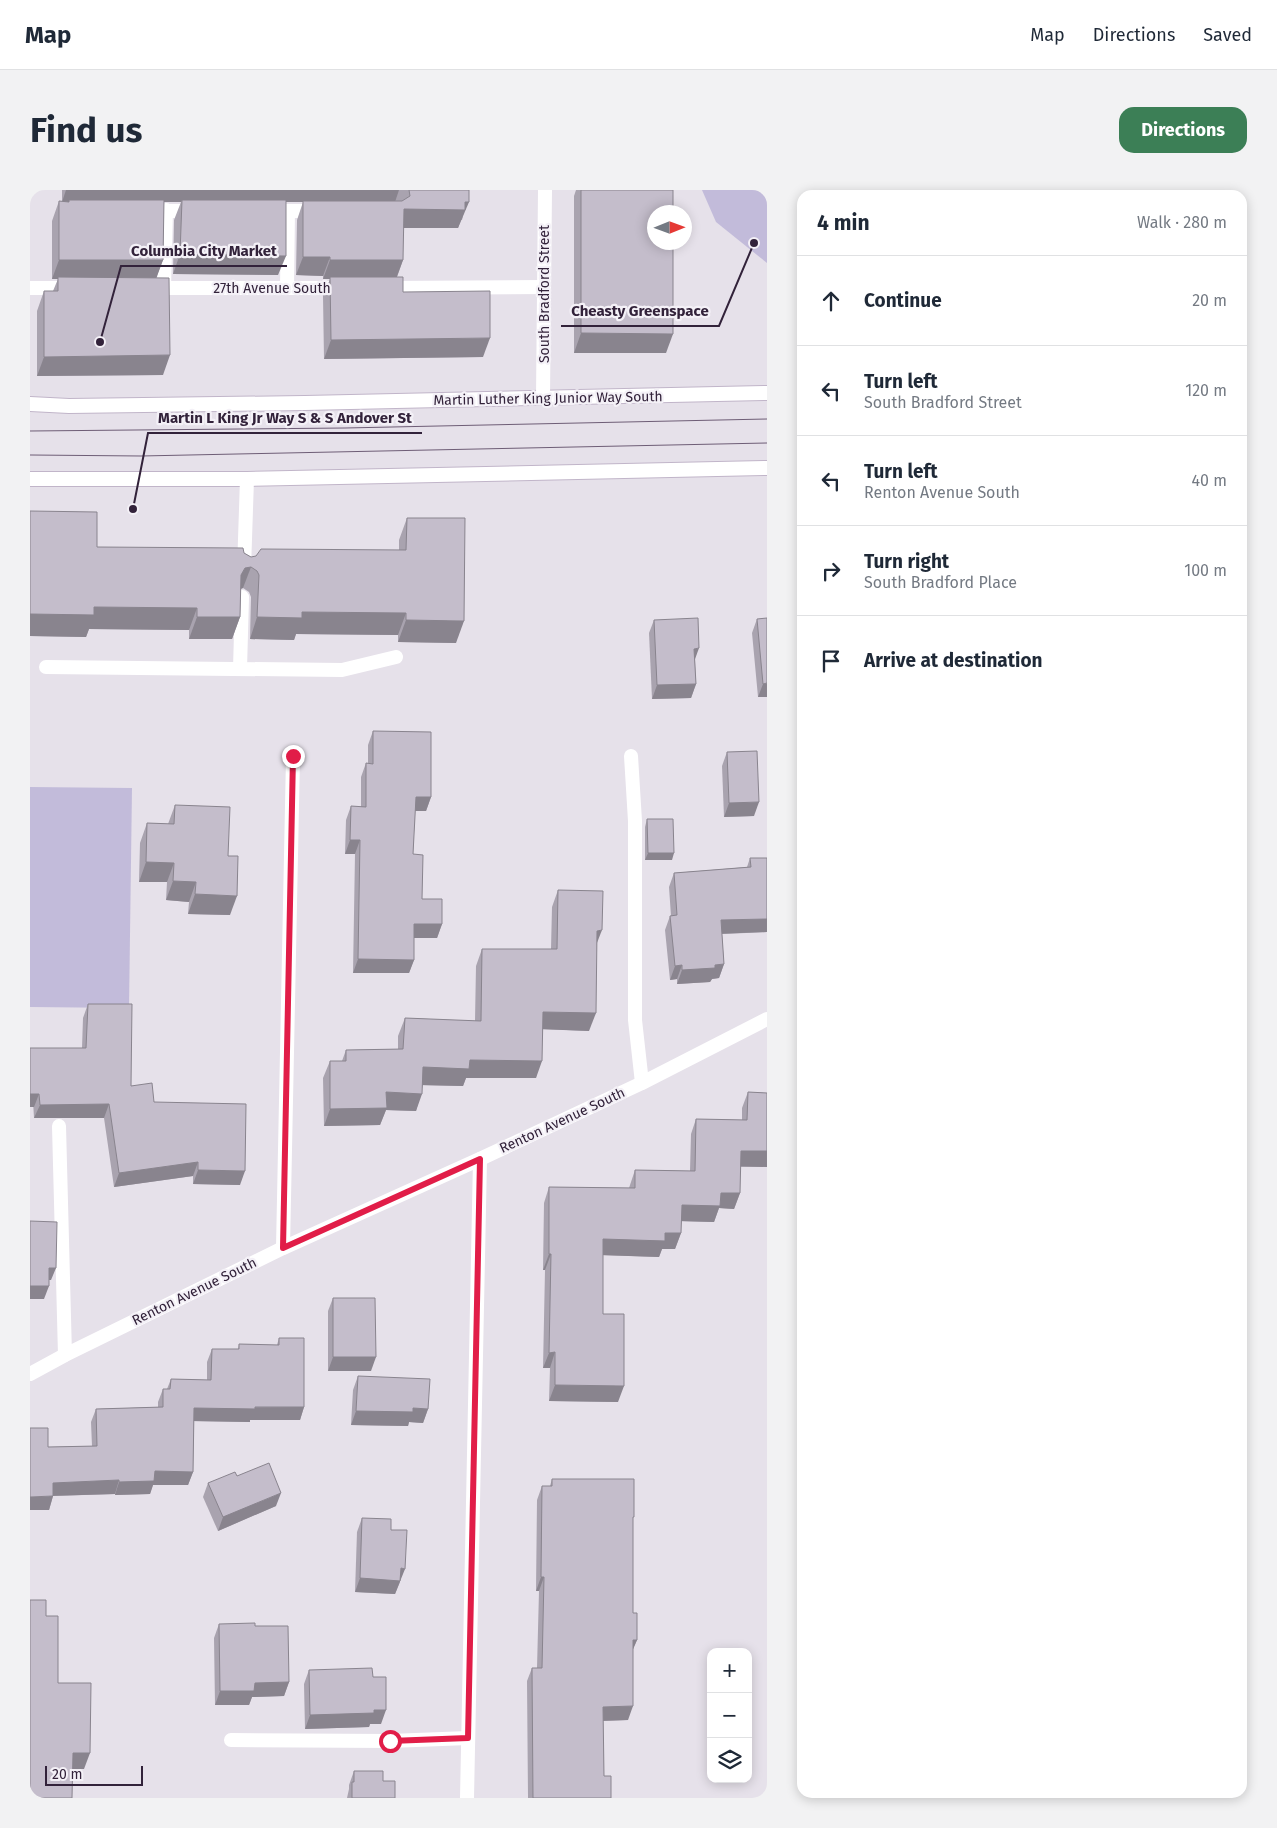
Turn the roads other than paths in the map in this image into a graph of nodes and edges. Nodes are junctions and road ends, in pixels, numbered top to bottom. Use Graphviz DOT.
graph roads {
  1 [pos="545,190"];
  2 [pos="136,210"];
  3 [pos="166,210"];
  4 [pos="213,210"];
  5 [pos="250,210"];
  6 [pos="288,211"];
  7 [pos="336,211"];
  8 [pos="543,287"];
  9 [pos="30,288"];
  10 [pos="86,288"];
  11 [pos="135,288"];
  12 [pos="164,288"];
  13 [pos="287,288"];
  14 [pos="356,288"];
  15 [pos="376,288"];
  16 [pos="767,392"];
  17 [pos="543,398"];
  18 [pos="30,404"];
  19 [pos="767,468"];
  20 [pos="30,479"];
  21 [pos="247,479"];
  22 [pos="244,570"];
  23 [pos="242,597"];
  24 [pos="396,657"];
  25 [pos="46,667"];
  26 [pos="240,669"];
  27 [pos="293,756"];
  28 [pos="631,756"];
  29 [pos="767,1020"];
  30 [pos="642,1083"];
  31 [pos="59,1126"];
  32 [pos="480,1159"];
  33 [pos="283,1248"];
  34 [pos="65,1355"];
  35 [pos="30,1374"];
  36 [pos="468,1738"];
  37 [pos="231,1740"];
  38 [pos="467,1798"];
  1 -- 8 [label="street, South Bradford Street"];
  2 -- 3 [label="street"];
  3 -- 4 [label="street"];
  3 -- 12 [label="street"];
  5 -- 6 [label="street"];
  6 -- 7 [label="street"];
  6 -- 13 [label="street"];
  8 -- 15 [label="street"];
  8 -- 17 [label="street, South Bradford Street"];
  9 -- 10 [label="street"];
  11 -- 12 [label="street, 27th Avenue South"];
  12 -- 13 [label="street, 27th Avenue South"];
  13 -- 14 [label="street, 27th Avenue South"];
  16 -- 17 [label="street, Martin Luther King Junior Way South"];
  17 -- 18 [label="street, Martin Luther King Junior Way South"];
  19 -- 21 [label="street"];
  20 -- 21 [label="street"];
  21 -- 22 [label="street"];
  23 -- 26 [label="street"];
  24 -- 26 [label="street"];
  25 -- 26 [label="street"];
  27 -- 33 [label="street"];
  28 -- 30 [label="street"];
  29 -- 30 [label="street, Renton Avenue South"];
  30 -- 32 [label="street, Renton Avenue South"];
  31 -- 34 [label="street"];
  32 -- 33 [label="street, Renton Avenue South"];
  32 -- 36 [label="street"];
  33 -- 34 [label="street, Renton Avenue South"];
  34 -- 35 [label="street, Renton Avenue South"];
  36 -- 37 [label="street"];
  36 -- 38 [label="street"];
}
